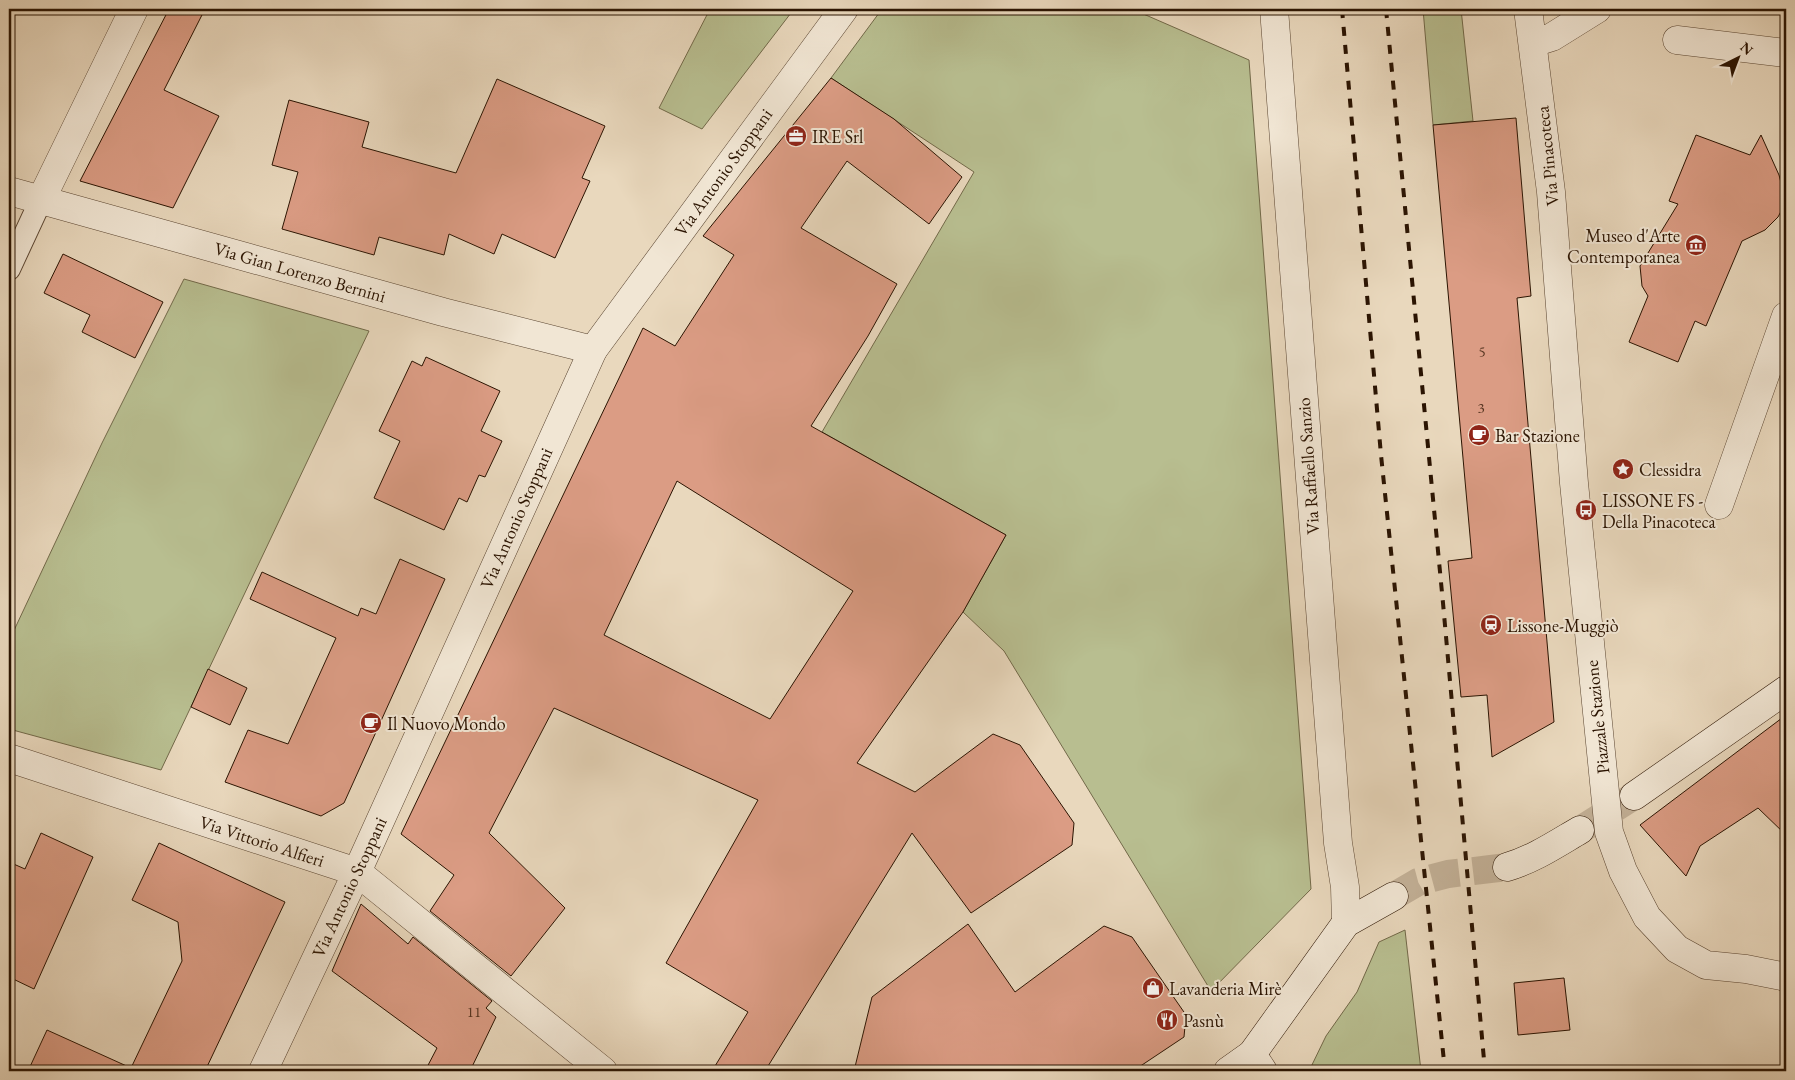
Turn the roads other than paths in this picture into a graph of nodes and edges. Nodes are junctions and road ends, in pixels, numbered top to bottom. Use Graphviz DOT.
graph roads {
  1 [pos="134,9"];
  2 [pos="844,9"];
  3 [pos="1528,9"];
  4 [pos="1597,9"];
  5 [pos="1267,12"];
  6 [pos="1677,40"];
  7 [pos="1532,43"];
  8 [pos="1786,53"];
  9 [pos="9,191"];
  10 [pos="41,200"];
  11 [pos="9,269"];
  12 [pos="1786,316"];
  13 [pos="592,350"];
  14 [pos="1574,483"];
  15 [pos="1719,505"];
  16 [pos="1786,690"];
  17 [pos="9,758"];
  18 [pos="1634,796"];
  19 [pos="1580,830"];
  20 [pos="1507,867"];
  21 [pos="357,872"];
  22 [pos="1394,896"];
  23 [pos="1346,923"];
  24 [pos="1786,977"];
  25 [pos="1257,1062"];
  26 [pos="263,1071"];
  27 [pos="603,1071"];
  28 [pos="1228,1071"];
  1 -- 10 [label="street"];
  2 -- 13 [label="street, Via Antonio Stoppani"];
  3 -- 7 [label="street, Via Pinacoteca"];
  4 -- 7 [label="street"];
  5 -- 23 [label="street, Via Raffaello Sanzio"];
  6 -- 8 [label="street"];
  7 -- 14 [label="street, Via Pinacoteca"];
  9 -- 10 [label="street, Via Gian Lorenzo Bernini"];
  10 -- 11 [label="lane"];
  10 -- 13 [label="street, Via Gian Lorenzo Bernini"];
  12 -- 15 [label="street"];
  13 -- 21 [label="street, Via Antonio Stoppani"];
  14 -- 24 [label="street, Piazzale Stazione"];
  16 -- 18 [label="street"];
  17 -- 21 [label="street, Via Vittorio Alfieri"];
  19 -- 20 [label="street"];
  21 -- 26 [label="street, Via Antonio Stoppani"];
  21 -- 27 [label="street, Via Vittorio Alfieri"];
  22 -- 23 [label="street"];
  23 -- 25 [label="street"];
  25 -- 28 [label="street"];
}
